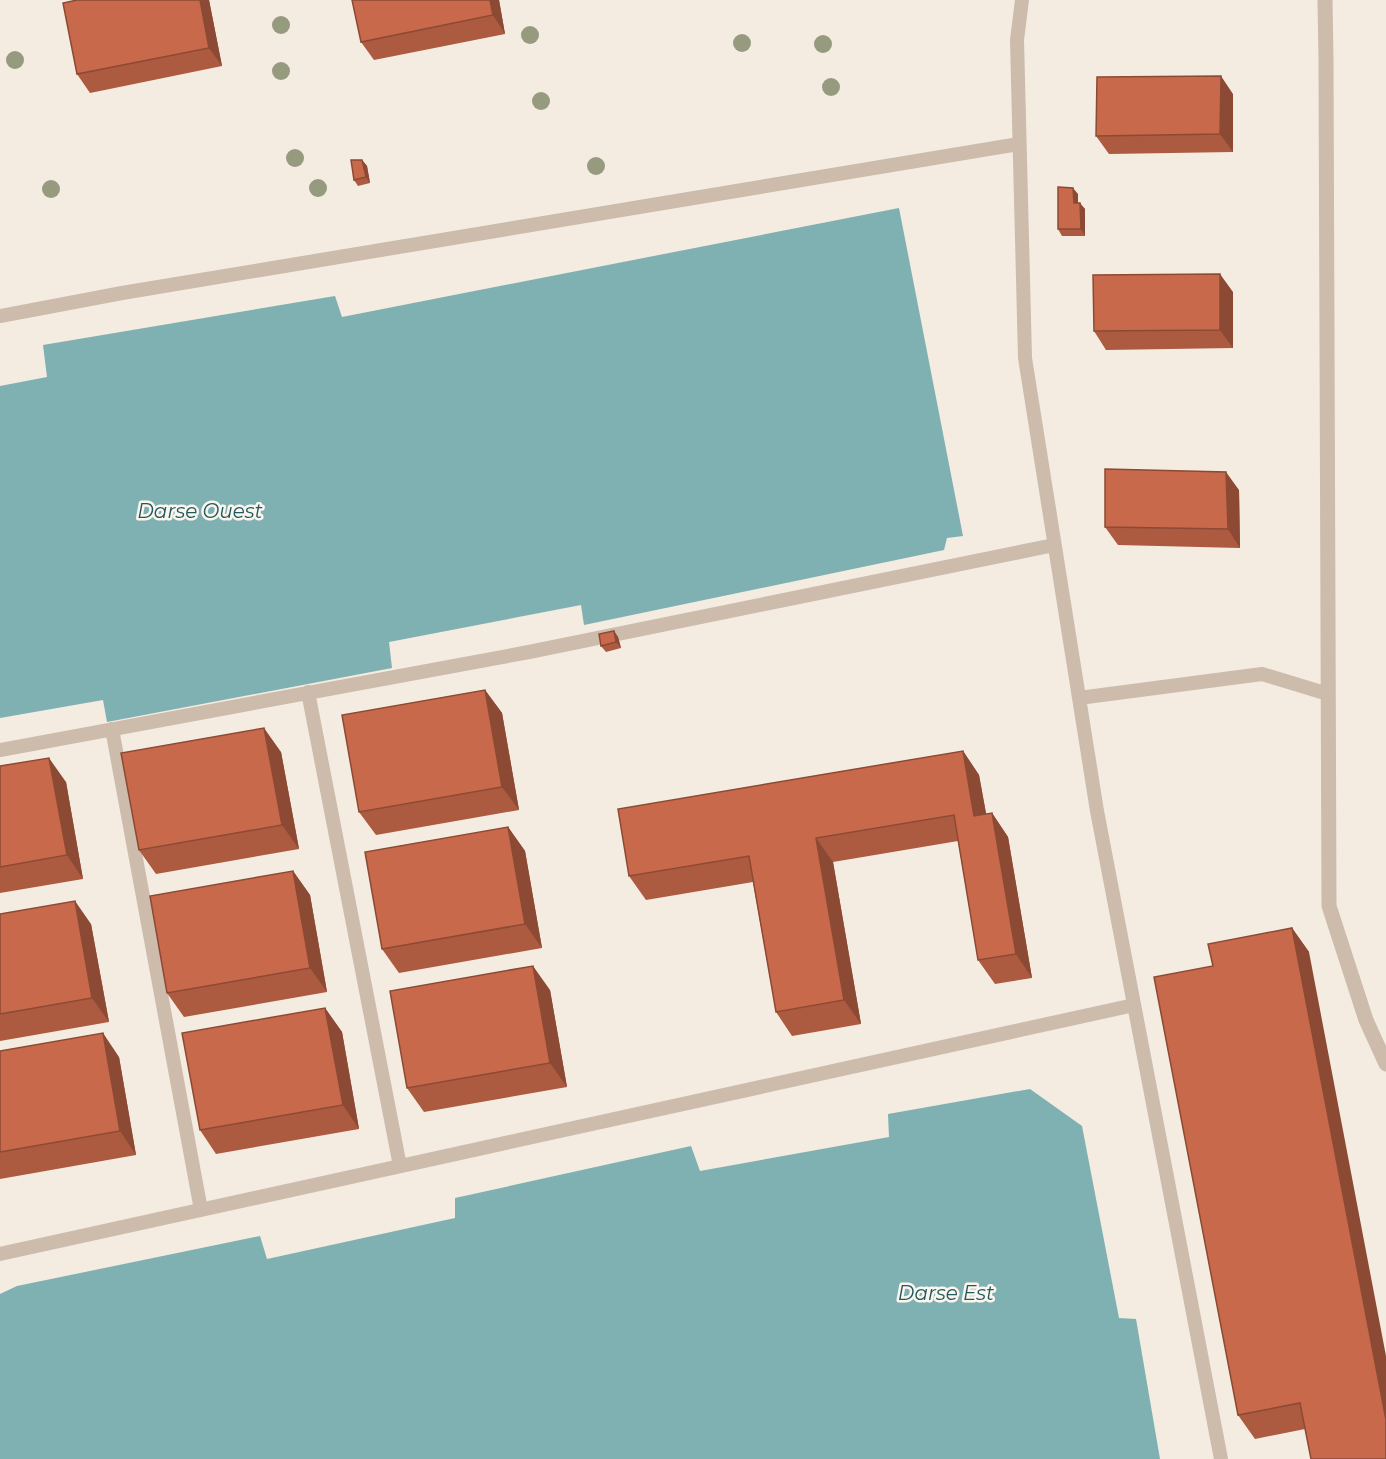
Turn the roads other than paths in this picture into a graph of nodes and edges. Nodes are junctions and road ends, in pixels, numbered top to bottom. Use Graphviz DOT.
graph roads {
  1 [pos="1022,0"];
  2 [pos="1325,0"];
  3 [pos="1020,144"];
  4 [pos="0,316"];
  5 [pos="1054,545"];
  6 [pos="308,692"];
  7 [pos="1328,694"];
  8 [pos="1079,698"];
  9 [pos="112,729"];
  10 [pos="0,750"];
  11 [pos="1134,1005"];
  12 [pos="1386,1064"];
  13 [pos="400,1166"];
  14 [pos="201,1210"];
  15 [pos="0,1254"];
  16 [pos="1221,1459"];
  1 -- 3 [label="lane"];
  2 -- 7 [label="street"];
  3 -- 4 [label="lane"];
  3 -- 5 [label="lane"];
  5 -- 6 [label="lane"];
  5 -- 8 [label="lane"];
  6 -- 9 [label="lane"];
  6 -- 13 [label="lane"];
  7 -- 8 [label="lane"];
  7 -- 12 [label="street"];
  8 -- 11 [label="lane"];
  9 -- 10 [label="lane"];
  9 -- 14 [label="lane"];
  11 -- 13 [label="lane"];
  11 -- 16 [label="lane"];
  13 -- 14 [label="lane"];
  14 -- 15 [label="lane"];
}
